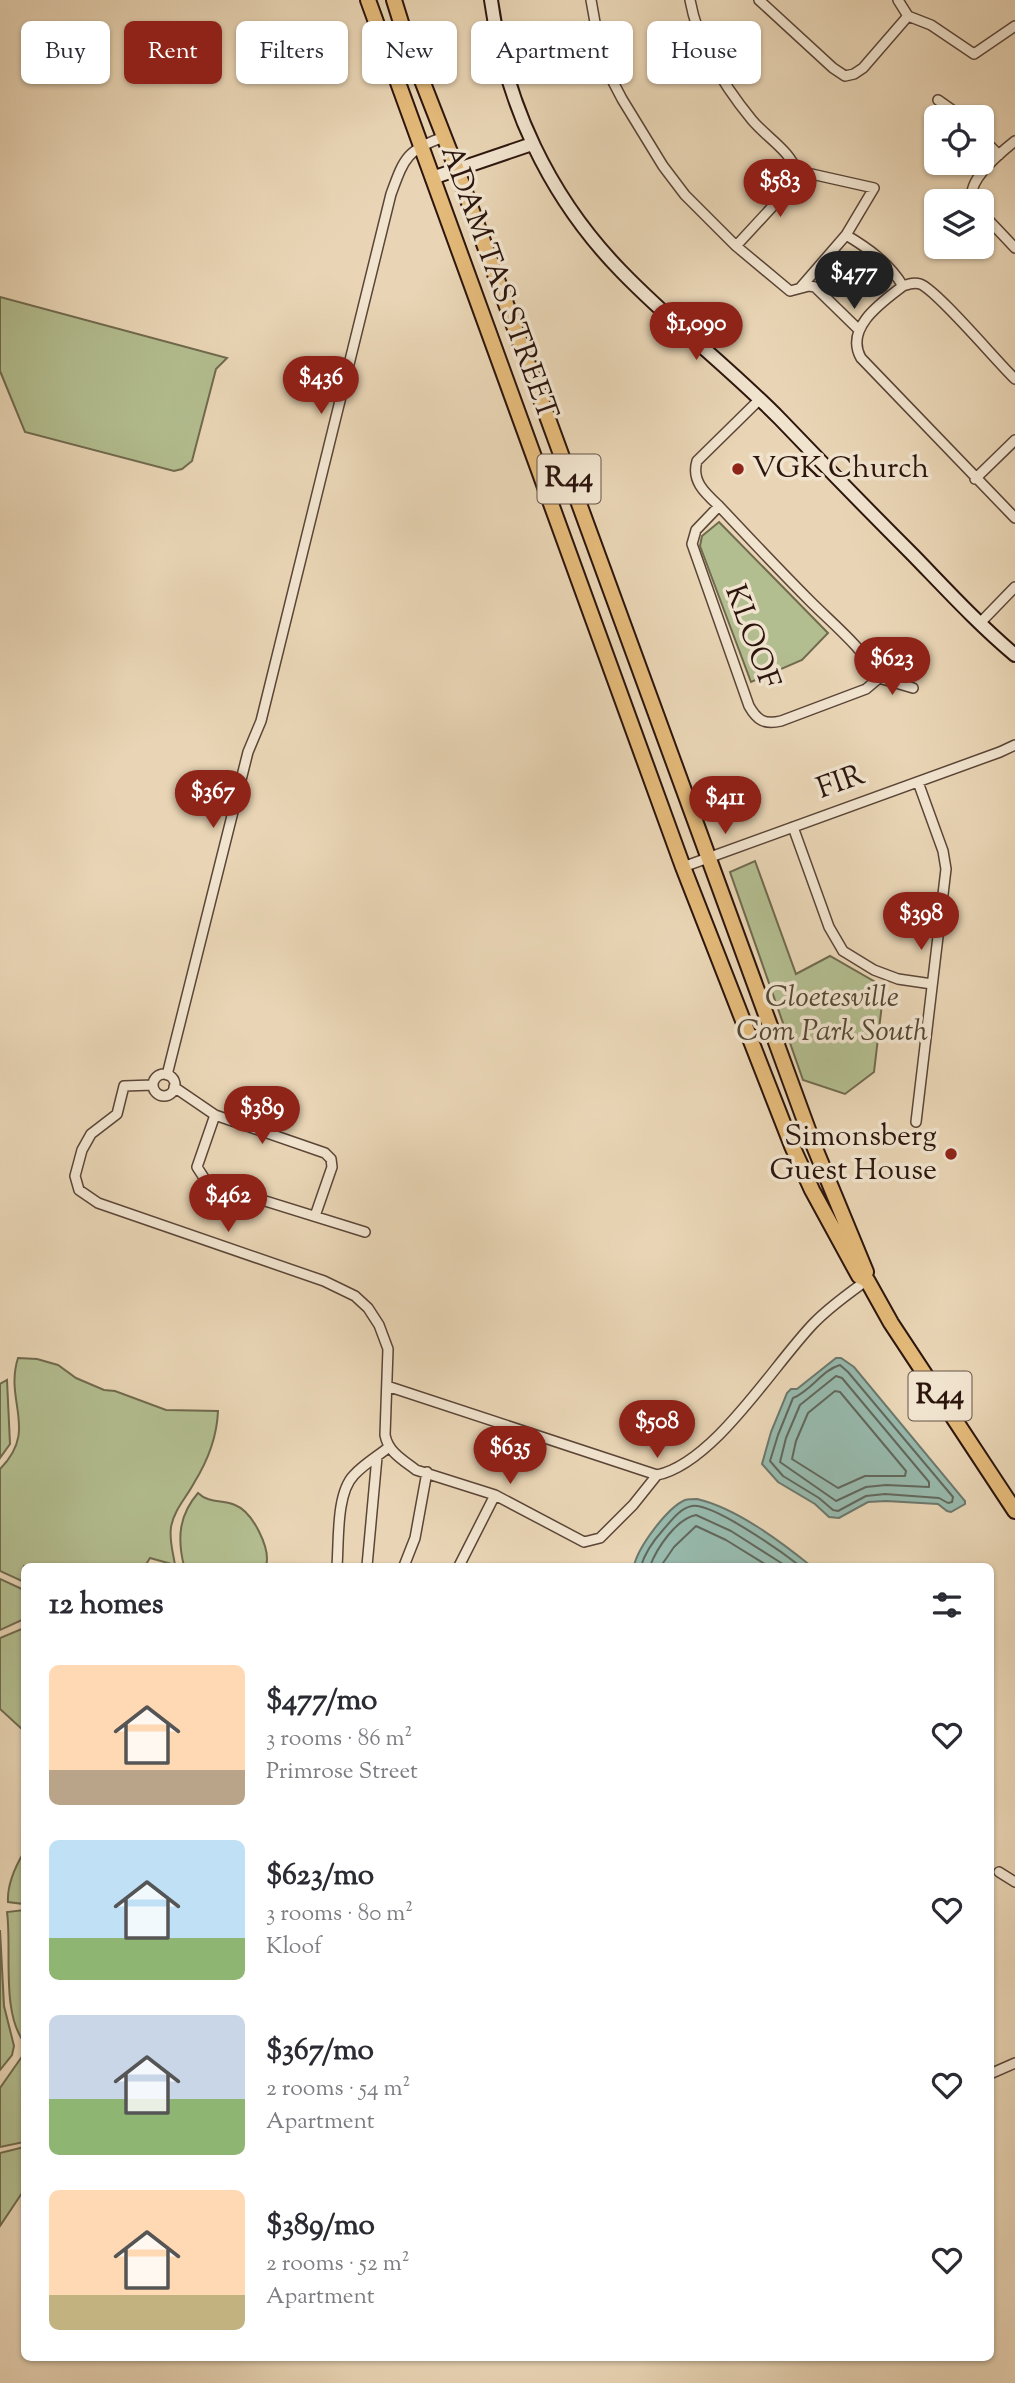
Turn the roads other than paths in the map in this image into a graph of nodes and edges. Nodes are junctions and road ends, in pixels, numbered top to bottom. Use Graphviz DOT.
graph roads {
  1 [pos="368,0"];
  2 [pos="394,0"];
  3 [pos="491,0"];
  4 [pos="592,0"];
  5 [pos="690,0"];
  6 [pos="759,0"];
  7 [pos="898,0"];
  8 [pos="908,16"];
  9 [pos="1015,26"];
  10 [pos="938,100"];
  11 [pos="945,105"];
  12 [pos="444,137"];
  13 [pos="1015,141"];
  14 [pos="532,144"];
  15 [pos="420,145"];
  16 [pos="994,150"];
  17 [pos="999,155"];
  18 [pos="457,170"];
  19 [pos="797,173"];
  20 [pos="432,178"];
  21 [pos="971,189"];
  22 [pos="994,225"];
  23 [pos="846,234"];
  24 [pos="736,246"];
  25 [pos="1015,247"];
  26 [pos="903,286"];
  27 [pos="800,288"];
  28 [pos="858,329"];
  29 [pos="1015,379"];
  30 [pos="761,399"];
  31 [pos="1015,440"];
  32 [pos="975,479"];
  33 [pos="719,506"];
  34 [pos="1015,518"];
  35 [pos="1015,587"];
  36 [pos="980,623"];
  37 [pos="1015,655"];
  38 [pos="879,678"];
  39 [pos="913,688"];
  40 [pos="1015,744"];
  41 [pos="918,782"];
  42 [pos="793,827"];
  43 [pos="708,858"];
  44 [pos="683,867"];
  45 [pos="932,984"];
  46 [pos="167,1075"];
  47 [pos="153,1085"];
  48 [pos="174,1087"];
  49 [pos="215,1115"];
  50 [pos="916,1122"];
  51 [pos="316,1216"];
  52 [pos="365,1232"];
  53 [pos="867,1280"];
  54 [pos="387,1386"];
  55 [pos="389,1447"];
  56 [pos="377,1457"];
  57 [pos="427,1472"];
  58 [pos="657,1475"];
  59 [pos="495,1495"];
  60 [pos="1015,1511"];
  61 [pos="337,1563"];
  62 [pos="367,1563"];
  63 [pos="405,1563"];
  64 [pos="461,1563"];
  65 [pos="999,1872"];
  66 [pos="1015,1882"];
  67 [pos="1015,2063"];
  68 [pos="994,2072"];
  1 -- 15 [label="main road, ADAM TAS STREET / R44"];
  2 -- 12 [label="main road, ADAM TAS STREET / R44"];
  3 -- 14 [label="street"];
  4 -- 24 [label="street"];
  5 -- 19 [label="street"];
  6 -- 8 [label="street"];
  7 -- 8 [label="street"];
  8 -- 9 [label="street"];
  10 -- 11 [label="street"];
  12 -- 15 [label="street"];
  12 -- 18 [label="main road, ADAM TAS STREET / R44"];
  13 -- 17 [label="street"];
  14 -- 18 [label="street"];
  14 -- 30 [label="street"];
  15 -- 20 [label="main road, ADAM TAS STREET / R44"];
  15 -- 46 [label="street"];
  16 -- 17 [label="street"];
  17 -- 21 [label="street"];
  18 -- 20 [label="street"];
  18 -- 43 [label="main road, ADAM TAS STREET / R44"];
  19 -- 23 [label="street"];
  19 -- 24 [label="street"];
  20 -- 44 [label="main road, ADAM TAS STREET / R44"];
  22 -- 25 [label="street"];
  23 -- 26 [label="street"];
  23 -- 27 [label="street"];
  24 -- 27 [label="street"];
  26 -- 28 [label="street"];
  26 -- 29 [label="street"];
  27 -- 28 [label="street"];
  28 -- 32 [label="street"];
  30 -- 33 [label="street, KLOOF"];
  30 -- 36 [label="street"];
  31 -- 32 [label="street"];
  32 -- 34 [label="street"];
  33 -- 38 [label="street, KLOOF"];
  33 -- 38 [label="street, KLOOF"];
  35 -- 36 [label="street"];
  36 -- 37 [label="street"];
  38 -- 39 [label="street"];
  40 -- 41 [label="street, FIR"];
  41 -- 42 [label="street, FIR"];
  41 -- 45 [label="street"];
  42 -- 43 [label="street, FIR"];
  42 -- 45 [label="street"];
  43 -- 44 [label="street, FIR"];
  43 -- 53 [label="main road, ADAM TAS STREET / R44"];
  44 -- 53 [label="main road, ADAM TAS STREET / R44"];
  45 -- 50 [label="street"];
  46 -- 47 [label="street"];
  46 -- 48 [label="street"];
  47 -- 48 [label="street"];
  47 -- 54 [label="street"];
  48 -- 49 [label="street"];
  49 -- 51 [label="street"];
  49 -- 51 [label="street"];
  51 -- 52 [label="street"];
  53 -- 58 [label="street"];
  53 -- 60 [label="main road, ADAM TAS STREET / R44"];
  54 -- 55 [label="street"];
  54 -- 58 [label="street"];
  55 -- 56 [label="street"];
  55 -- 57 [label="street"];
  56 -- 61 [label="street"];
  56 -- 62 [label="street"];
  57 -- 59 [label="street"];
  57 -- 63 [label="street"];
  58 -- 59 [label="street"];
  59 -- 64 [label="street"];
  65 -- 66 [label="street"];
  67 -- 68 [label="street"];
}
